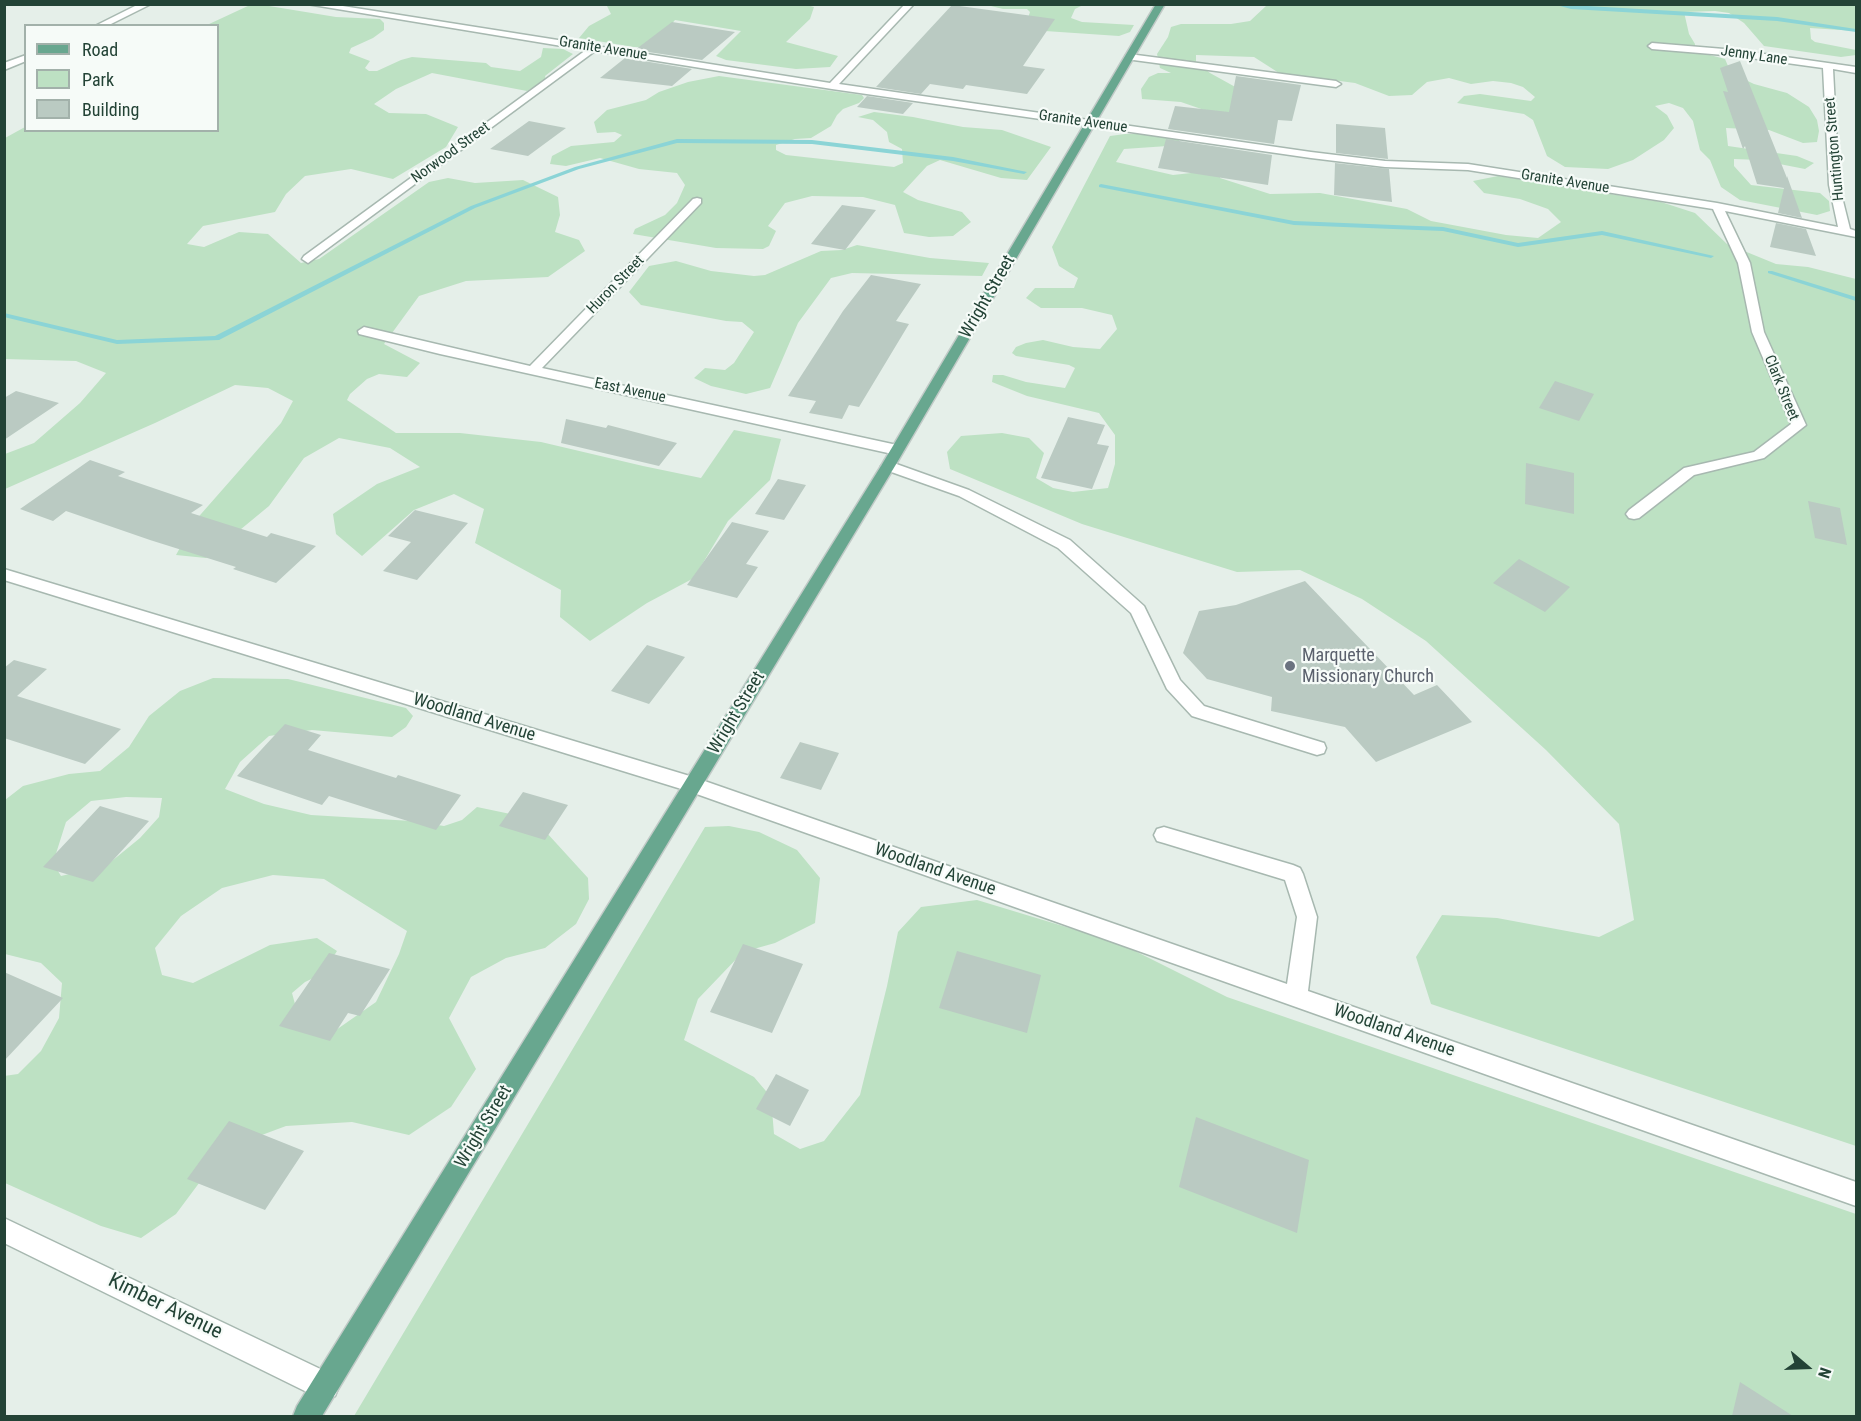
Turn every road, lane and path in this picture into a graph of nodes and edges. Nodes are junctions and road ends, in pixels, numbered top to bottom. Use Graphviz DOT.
graph roads {
  1 [pos="147,4"];
  2 [pos="311,4"];
  3 [pos="910,4"];
  4 [pos="1161,4"];
  5 [pos="398,6"];
  6 [pos="380,16"];
  7 [pos="103,24"];
  8 [pos="1652,46"];
  9 [pos="594,48"];
  10 [pos="1129,57"];
  11 [pos="24,59"];
  12 [pos="4,67"];
  13 [pos="1828,67"];
  14 [pos="1857,70"];
  15 [pos="1336,84"];
  16 [pos="832,86"];
  17 [pos="1089,123"];
  18 [pos="697,201"];
  19 [pos="1717,206"];
  20 [pos="1845,231"];
  21 [pos="1857,234"];
  22 [pos="308,259"];
  23 [pos="364,331"];
  24 [pos="534,369"];
  25 [pos="892,458"];
  26 [pos="1634,514"];
  27 [pos="4,574"];
  28 [pos="1317,748"];
  29 [pos="693,785"];
  30 [pos="1164,835"];
  31 [pos="1296,997"];
  32 [pos="1857,1194"];
  33 [pos="4,1230"];
  34 [pos="325,1386"];
  35 [pos="307,1416"];
  1 -- 7 [label="street"];
  2 -- 6 [label="street, Granite Avenue"];
  3 -- 16 [label="street"];
  4 -- 10 [label="main road, Wright Street"];
  5 -- 6 [label="street"];
  6 -- 9 [label="street, Granite Avenue"];
  8 -- 13 [label="street, Jenny Lane"];
  9 -- 16 [label="street, Granite Avenue"];
  9 -- 22 [label="street, Norwood Street"];
  10 -- 15 [label="street"];
  10 -- 17 [label="main road, Wright Street"];
  11 -- 12 [label="street"];
  13 -- 14 [label="street, Jenny Lane"];
  13 -- 20 [label="street, Huntington Street"];
  16 -- 17 [label="street, Granite Avenue"];
  17 -- 19 [label="street, Granite Avenue"];
  17 -- 25 [label="main road, Wright Street"];
  18 -- 24 [label="street, Huron Street"];
  19 -- 20 [label="street, Granite Avenue"];
  19 -- 26 [label="street, Clark Street"];
  20 -- 21 [label="street, Granite Avenue"];
  23 -- 24 [label="street, East Avenue"];
  24 -- 25 [label="street, East Avenue"];
  25 -- 28 [label="street, East Avenue"];
  25 -- 29 [label="main road, Wright Street"];
  27 -- 29 [label="street, Woodland Avenue"];
  29 -- 31 [label="street, Woodland Avenue"];
  29 -- 34 [label="main road, Wright Street"];
  30 -- 31 [label="street"];
  31 -- 32 [label="street, Woodland Avenue"];
  33 -- 34 [label="street, Kimber Avenue"];
  34 -- 35 [label="main road, Wright Street"];
}
